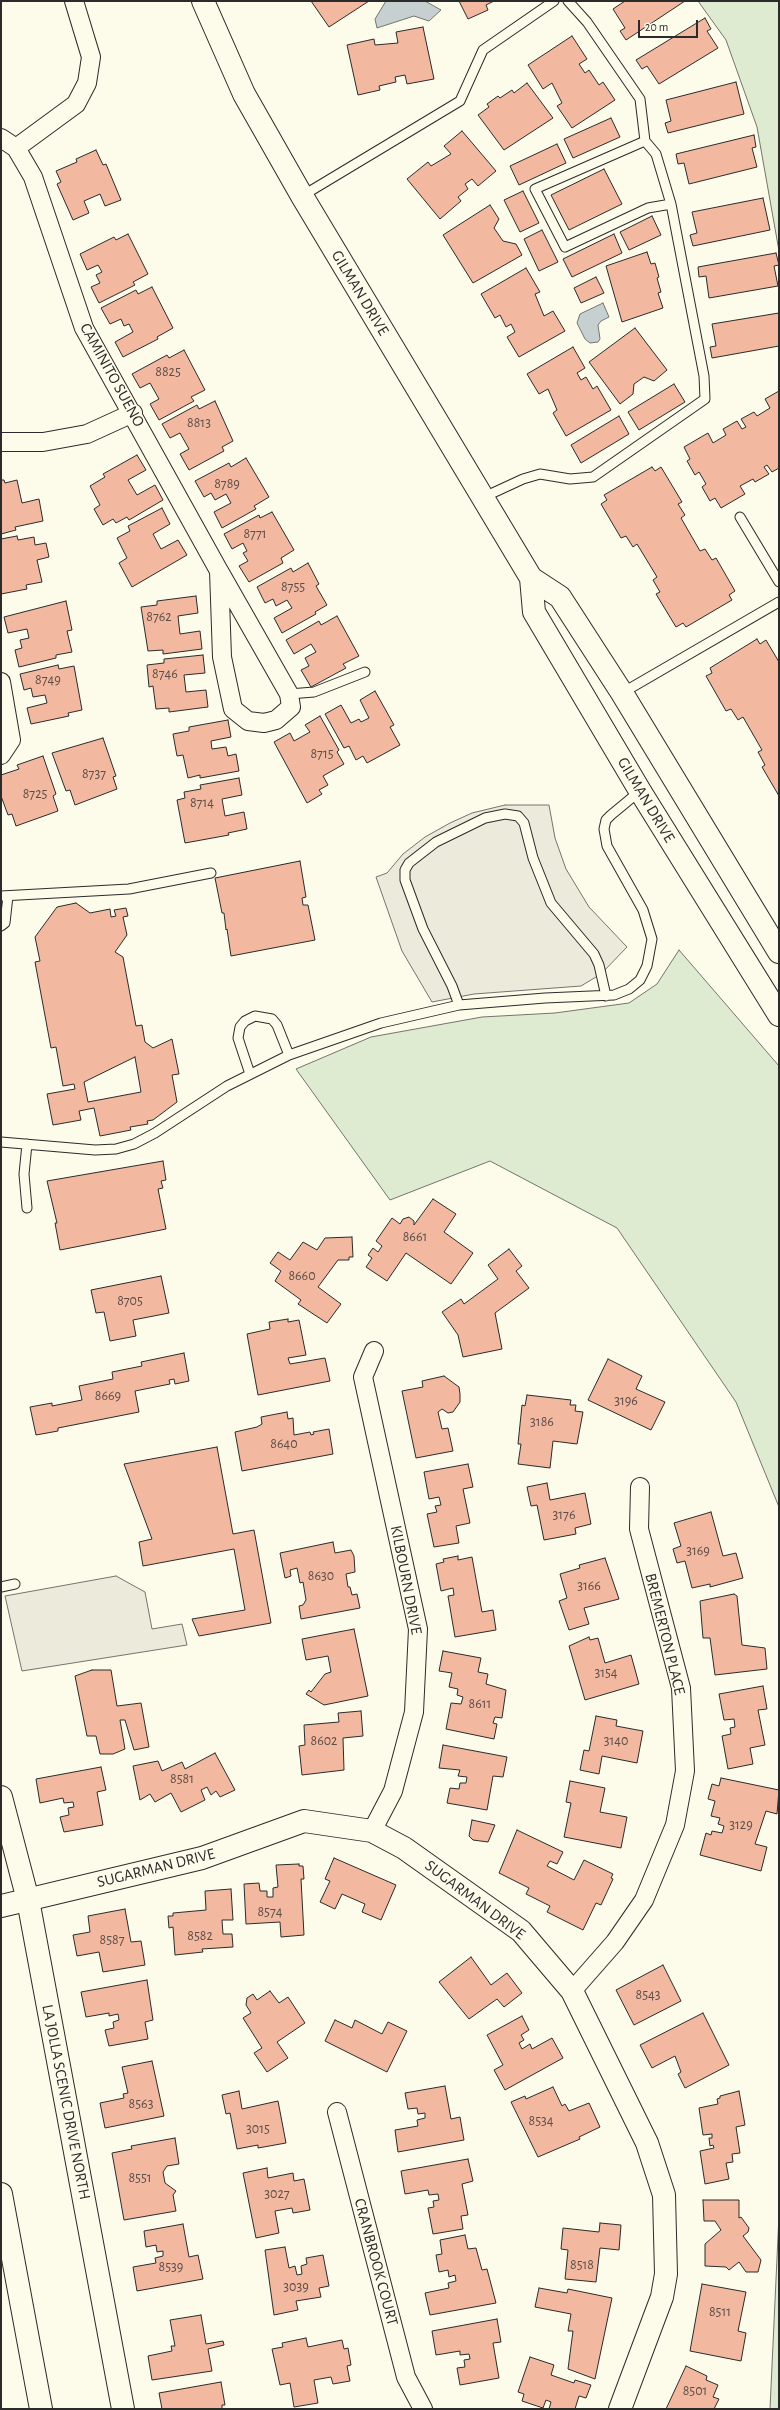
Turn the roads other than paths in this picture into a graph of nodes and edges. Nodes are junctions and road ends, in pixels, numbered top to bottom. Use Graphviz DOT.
graph roads {
  1 [pos="74,1"];
  2 [pos="203,1"];
  3 [pos="554,1"];
  4 [pos="568,1"];
  5 [pos="1,138"];
  6 [pos="645,141"];
  7 [pos="16,148"];
  8 [pos="302,196"];
  9 [pos="671,204"];
  10 [pos="134,413"];
  11 [pos="1,442"];
  12 [pos="484,496"];
  13 [pos="740,517"];
  14 [pos="219,571"];
  15 [pos="531,578"];
  16 [pos="779,582"];
  17 [pos="779,602"];
  18 [pos="365,672"];
  19 [pos="1,682"];
  20 [pos="622,693"];
  21 [pos="289,694"];
  22 [pos="1,756"];
  23 [pos="640,791"];
  24 [pos="211,873"];
  25 [pos="5,896"];
  26 [pos="1,926"];
  27 [pos="779,952"];
  28 [pos="606,996"];
  29 [pos="459,1005"];
  30 [pos="779,1015"];
  31 [pos="290,1055"];
  32 [pos="250,1074"];
  33 [pos="1,1142"];
  34 [pos="27,1144"];
  35 [pos="27,1208"];
  36 [pos="374,1351"];
  37 [pos="640,1487"];
  38 [pos="15,1584"];
  39 [pos="1,1587"];
  40 [pos="1,1797"];
  41 [pos="372,1831"];
  42 [pos="28,1900"];
  43 [pos="1,1906"];
  44 [pos="572,1991"];
  45 [pos="337,2112"];
  46 [pos="1,2194"];
  47 [pos="42,2409"];
  48 [pos="123,2409"];
  49 [pos="423,2409"];
  50 [pos="620,2409"];
  1 -- 7 [label="street"];
  2 -- 8 [label="main road, GILMAN DRIVE"];
  3 -- 8 [label="lane"];
  4 -- 6 [label="lane"];
  5 -- 7 [label="street"];
  6 -- 9 [label="lane"];
  6 -- 9 [label="lane"];
  7 -- 10 [label="street, CAMINITO SUENO"];
  8 -- 12 [label="main road, GILMAN DRIVE"];
  9 -- 12 [label="lane"];
  10 -- 11 [label="street"];
  10 -- 14 [label="street, CAMINITO SUENO"];
  12 -- 15 [label="main road, GILMAN DRIVE"];
  13 -- 16 [label="lane"];
  14 -- 21 [label="street, CAMINITO SUENO"];
  14 -- 21 [label="street, CAMINITO SUENO"];
  15 -- 20 [label="main road, GILMAN DRIVE"];
  15 -- 23 [label="main road, GILMAN DRIVE"];
  17 -- 20 [label="lane"];
  18 -- 21 [label="lane"];
  19 -- 22 [label="street"];
  20 -- 27 [label="main road, GILMAN DRIVE"];
  23 -- 28 [label="lane"];
  23 -- 30 [label="main road, GILMAN DRIVE"];
  24 -- 25 [label="lane"];
  25 -- 26 [label="lane"];
  28 -- 29 [label="lane"];
  28 -- 29 [label="lane"];
  29 -- 31 [label="lane"];
  31 -- 32 [label="lane"];
  31 -- 32 [label="lane"];
  32 -- 34 [label="lane"];
  33 -- 34 [label="lane"];
  34 -- 35 [label="lane"];
  36 -- 41 [label="street, KILBOURN DRIVE"];
  37 -- 44 [label="street, BREMERTON PLACE"];
  38 -- 39 [label="lane"];
  40 -- 42 [label="main road, LA JOLLA SCENIC DRIVE NORTH"];
  41 -- 42 [label="main road, SUGARMAN DRIVE"];
  41 -- 44 [label="main road, SUGARMAN DRIVE"];
  42 -- 43 [label="main road, SUGARMAN DRIVE"];
  42 -- 48 [label="main road, LA JOLLA SCENIC DRIVE NORTH"];
  44 -- 50 [label="main road, SUGARMAN DRIVE"];
  45 -- 49 [label="street, CRANBROOK COURT"];
  46 -- 47 [label="main road"];
}
